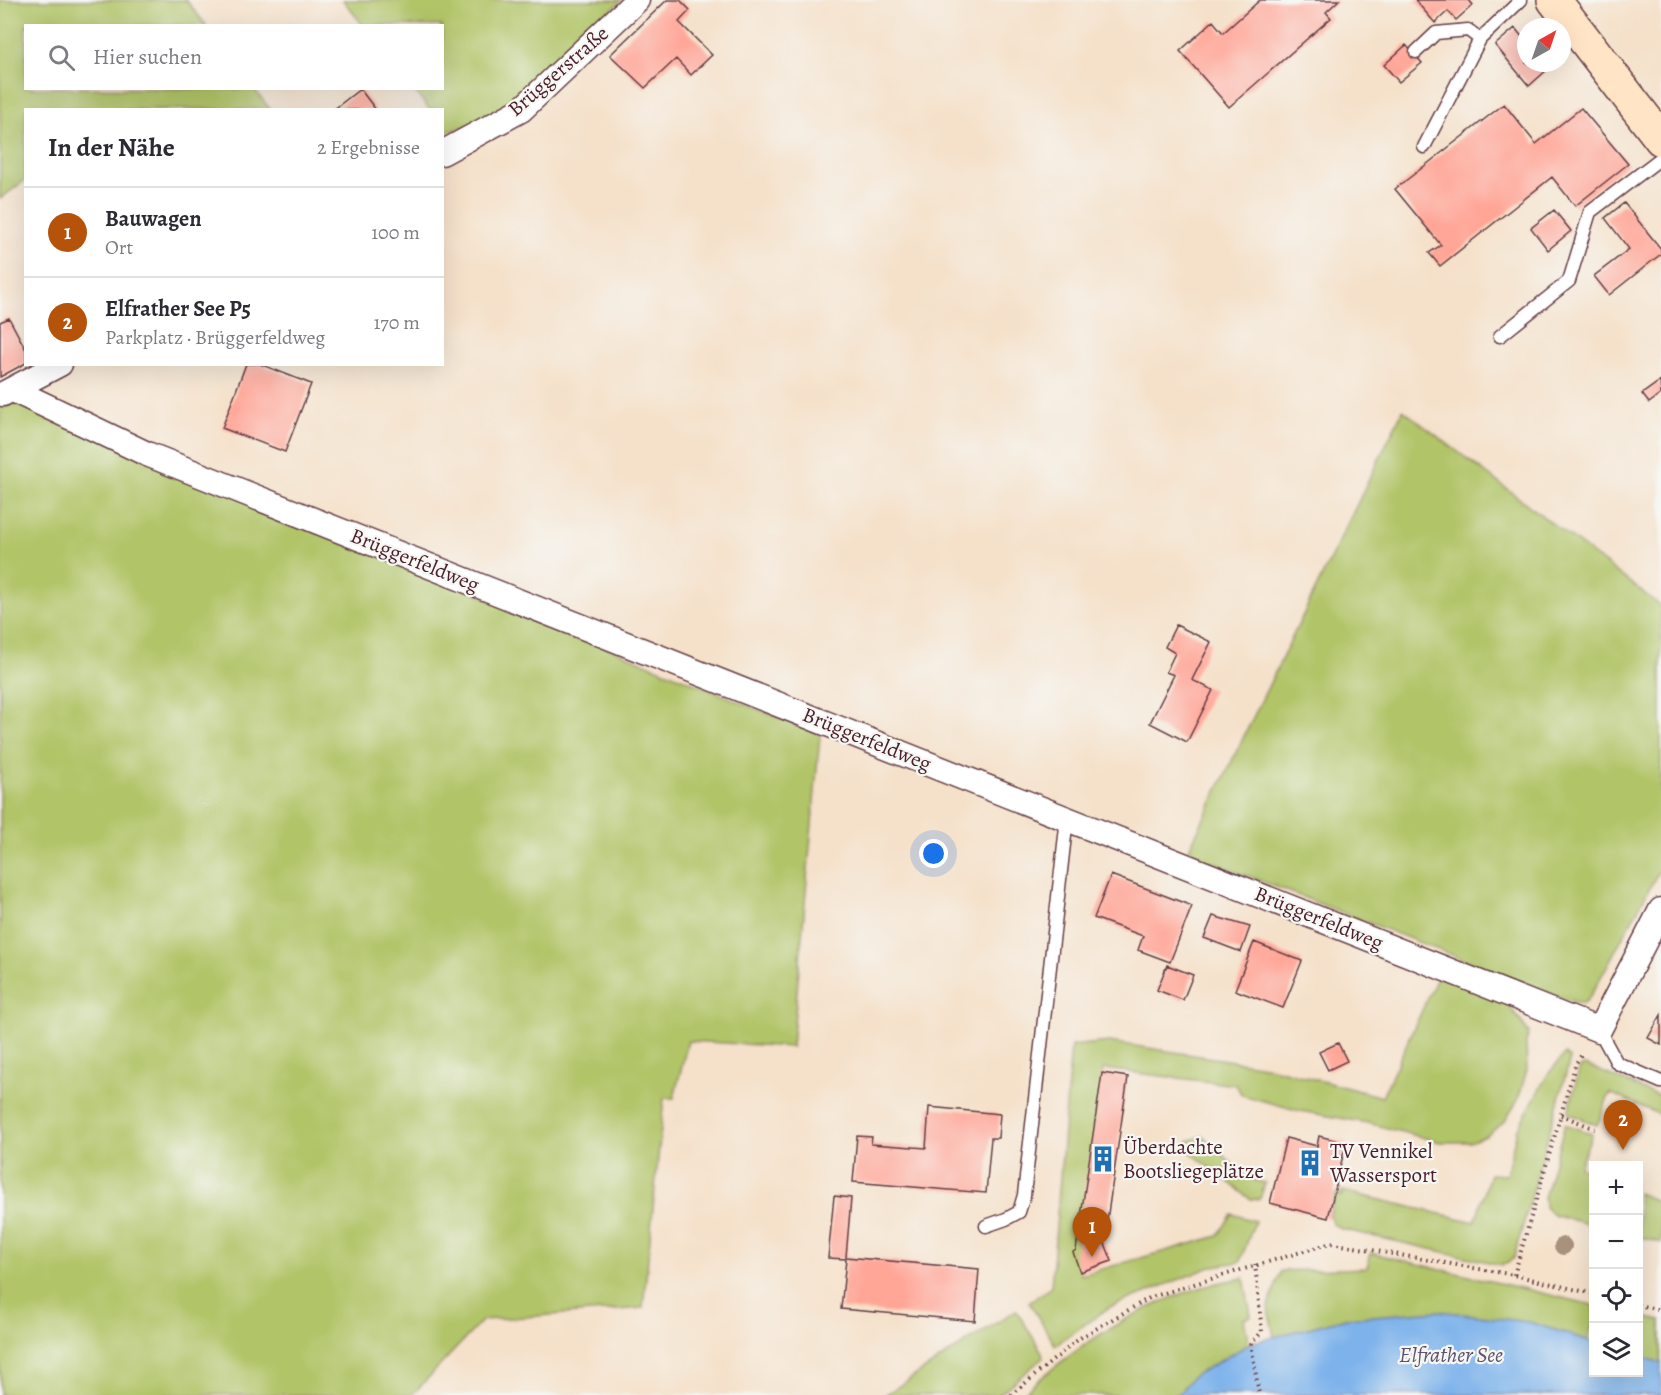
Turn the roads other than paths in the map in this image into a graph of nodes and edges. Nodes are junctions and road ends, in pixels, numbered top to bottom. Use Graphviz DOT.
graph roads {
  1 [pos="637,0"];
  2 [pos="1521,0"];
  3 [pos="1554,0"];
  4 [pos="1480,39"];
  5 [pos="1416,52"];
  6 [pos="1661,139"];
  7 [pos="1424,147"];
  8 [pos="444,152"];
  9 [pos="1661,158"];
  10 [pos="1500,336"];
  11 [pos="56,366"];
  12 [pos="7,393"];
  13 [pos="1067,818"];
  14 [pos="1661,910"];
  15 [pos="1599,1030"];
  16 [pos="1661,1082"];
  17 [pos="986,1226"];
  1 -- 8 [label="street, Brüggerstraße"];
  2 -- 4 [label="lane"];
  3 -- 6 [label="main road"];
  4 -- 5 [label="lane"];
  4 -- 7 [label="lane"];
  9 -- 10 [label="lane"];
  11 -- 12 [label="street"];
  12 -- 13 [label="street, Brüggerfeldweg"];
  13 -- 15 [label="street, Brüggerfeldweg"];
  13 -- 17 [label="lane"];
  14 -- 15 [label="street"];
  15 -- 16 [label="lane"];
}
